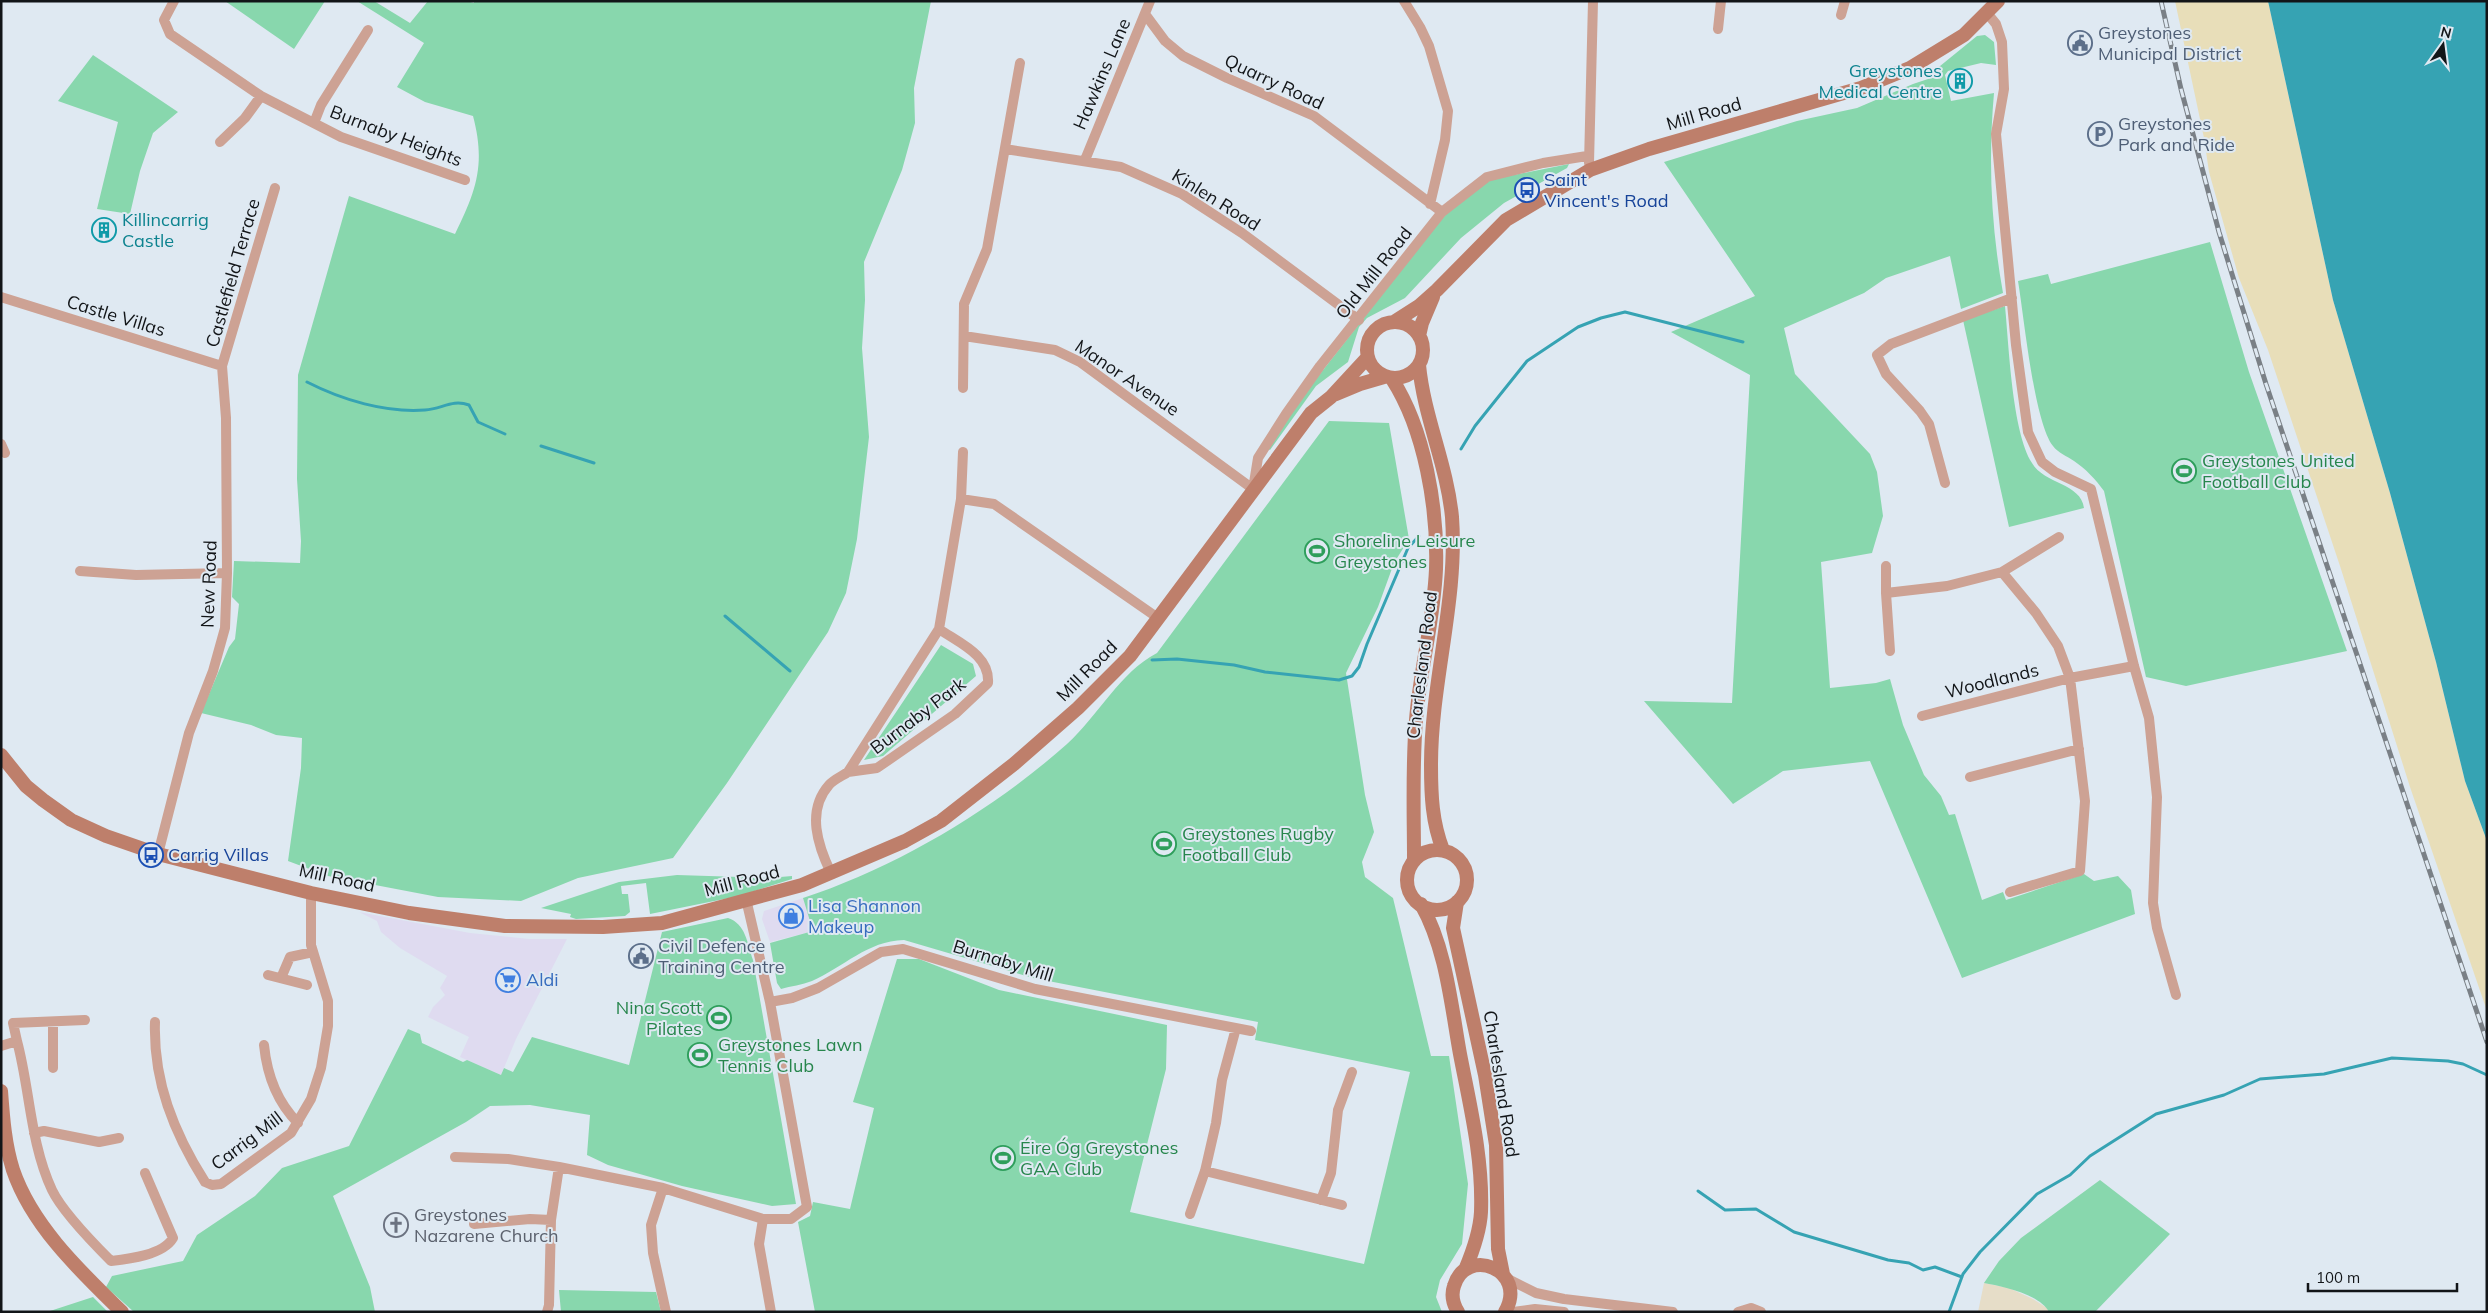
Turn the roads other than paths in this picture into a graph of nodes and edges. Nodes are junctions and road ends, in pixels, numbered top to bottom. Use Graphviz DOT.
graph roads {
  1 [pos="174,1"];
  2 [pos="1150,1"];
  3 [pos="1404,1"];
  4 [pos="1593,1"];
  5 [pos="1720,1"];
  6 [pos="1845,1"];
  7 [pos="1998,1"];
  8 [pos="1987,13"];
  9 [pos="1145,14"];
  10 [pos="1841,15"];
  11 [pos="1718,29"];
  12 [pos="368,30"];
  13 [pos="1020,63"];
  14 [pos="261,96"];
  15 [pos="314,123"];
  16 [pos="220,142"];
  17 [pos="1005,149"];
  18 [pos="1587,156"];
  19 [pos="1085,160"];
  20 [pos="1590,170"];
  21 [pos="465,180"];
  22 [pos="275,188"];
  23 [pos="1430,204"];
  24 [pos="1442,212"];
  25 [pos="1437,290"];
  26 [pos="1,297"];
  27 [pos="2012,298"];
  28 [pos="1359,320"];
  29 [pos="1394,322"];
  30 [pos="964,336"];
  31 [pos="1419,336"];
  32 [pos="1367,358"];
  33 [pos="1419,365"];
  34 [pos="222,366"];
  35 [pos="1388,378"];
  36 [pos="963,388"];
  37 [pos="1331,397"];
  38 [pos="964,452"];
  39 [pos="1945,484"];
  40 [pos="1253,489"];
  41 [pos="961,499"];
  42 [pos="2059,537"];
  43 [pos="1886,566"];
  44 [pos="80,571"];
  45 [pos="2002,572"];
  46 [pos="227,573"];
  47 [pos="1886,593"];
  48 [pos="1158,618"];
  49 [pos="939,629"];
  50 [pos="1890,651"];
  51 [pos="2134,666"];
  52 [pos="2070,678"];
  53 [pos="1922,716"];
  54 [pos="2080,749"];
  55 [pos="1,755"];
  56 [pos="848,772"];
  57 [pos="1970,777"];
  58 [pos="1443,850"];
  59 [pos="158,854"];
  60 [pos="1414,860"];
  61 [pos="830,873"];
  62 [pos="2010,892"];
  63 [pos="311,893"];
  64 [pos="746,899"];
  65 [pos="1457,902"];
  66 [pos="1420,904"];
  67 [pos="313,952"];
  68 [pos="268,975"];
  69 [pos="281,978"];
  70 [pos="307,984"];
  71 [pos="2176,995"];
  72 [pos="770,1002"];
  73 [pos="85,1020"];
  74 [pos="53,1022"];
  75 [pos="155,1022"];
  76 [pos="1236,1028"];
  77 [pos="1252,1031"];
  78 [pos="17,1040"];
  79 [pos="264,1045"];
  80 [pos="1,1046"];
  81 [pos="53,1068"];
  82 [pos="1352,1072"];
  83 [pos="1,1091"];
  84 [pos="298,1123"];
  85 [pos="34,1133"];
  86 [pos="119,1138"];
  87 [pos="455,1157"];
  88 [pos="559,1167"];
  89 [pos="1205,1171"];
  90 [pos="144,1173"];
  91 [pos="663,1188"];
  92 [pos="1321,1200"];
  93 [pos="1342,1205"];
  94 [pos="1190,1214"];
  95 [pos="763,1219"];
  96 [pos="551,1220"];
  97 [pos="474,1224"];
  98 [pos="1465,1270"];
  99 [pos="1505,1276"];
  100 [pos="122,1312"];
  101 [pos="547,1312"];
  102 [pos="666,1312"];
  103 [pos="770,1312"];
  104 [pos="1458,1312"];
  105 [pos="1505,1312"];
  106 [pos="1513,1312"];
  107 [pos="1564,1312"];
  108 [pos="1673,1312"];
  109 [pos="1738,1312"];
  110 [pos="1761,1312"];
  1 -- 14 [label="street, Burnaby Heights"];
  2 -- 9 [label="street, Hawkins Lane"];
  3 -- 23 [label="street"];
  4 -- 18 [label="street"];
  5 -- 11 [label="street"];
  6 -- 10 [label="street"];
  7 -- 8 [label="main road, Mill Road"];
  8 -- 20 [label="main road, Mill Road"];
  8 -- 27 [label="street"];
  9 -- 19 [label="street, Hawkins Lane"];
  9 -- 23 [label="street, Quarry Road"];
  12 -- 15 [label="street, Burnaby Heights"];
  13 -- 17 [label="street"];
  14 -- 15 [label="street, Burnaby Heights"];
  14 -- 16 [label="street"];
  15 -- 21 [label="street, Burnaby Heights"];
  17 -- 19 [label="street, Kinlen Road"];
  17 -- 30 [label="street"];
  18 -- 20 [label="street"];
  18 -- 24 [label="street, Old Mill Road"];
  19 -- 28 [label="street, Kinlen Road"];
  20 -- 25 [label="main road, Mill Road"];
  22 -- 34 [label="street, Castlefield Terrace"];
  23 -- 24 [label="street, Quarry Road"];
  24 -- 28 [label="street, Old Mill Road"];
  25 -- 29 [label="main road, Mill Road"];
  25 -- 31 [label="main road, Mill Road"];
  26 -- 34 [label="street, Castle Villas"];
  27 -- 39 [label="street"];
  27 -- 51 [label="street"];
  28 -- 40 [label="street, Old Mill Road"];
  29 -- 31 [label="main road"];
  29 -- 32 [label="main road"];
  30 -- 36 [label="street"];
  30 -- 40 [label="street, Manor Avenue"];
  31 -- 33 [label="main road"];
  32 -- 35 [label="main road"];
  32 -- 37 [label="main road, Mill Road"];
  33 -- 35 [label="main road"];
  33 -- 58 [label="main road, Charlesland Road"];
  34 -- 46 [label="street, New Road"];
  35 -- 37 [label="main road, Mill Road"];
  35 -- 60 [label="main road, Charlesland Road"];
  37 -- 40 [label="main road, Mill Road"];
  38 -- 41 [label="street, Burnaby Park"];
  40 -- 48 [label="main road, Mill Road"];
  41 -- 48 [label="street"];
  41 -- 49 [label="street, Burnaby Park"];
  42 -- 45 [label="street"];
  43 -- 47 [label="street"];
  44 -- 46 [label="street"];
  45 -- 47 [label="street"];
  45 -- 52 [label="street, Woodlands"];
  46 -- 59 [label="street, New Road"];
  47 -- 50 [label="street"];
  48 -- 61 [label="main road, Mill Road"];
  49 -- 56 [label="street, Burnaby Park"];
  49 -- 56 [label="street, Burnaby Park"];
  51 -- 52 [label="street, Woodlands"];
  51 -- 71 [label="street"];
  52 -- 53 [label="street, Woodlands"];
  52 -- 54 [label="street, Woodlands"];
  54 -- 57 [label="street"];
  54 -- 62 [label="street, Woodlands"];
  55 -- 59 [label="main road, Mill Road"];
  56 -- 61 [label="street, Burnaby Park"];
  58 -- 60 [label="main road"];
  58 -- 65 [label="main road"];
  59 -- 63 [label="main road, Mill Road"];
  60 -- 66 [label="main road"];
  61 -- 64 [label="main road, Mill Road"];
  63 -- 64 [label="main road, Mill Road"];
  63 -- 67 [label="street, Carrig Mill"];
  64 -- 72 [label="street"];
  65 -- 66 [label="main road"];
  65 -- 99 [label="main road, Charlesland Road"];
  66 -- 98 [label="main road, Charlesland Road"];
  67 -- 69 [label="street"];
  67 -- 84 [label="street, Carrig Mill"];
  68 -- 69 [label="street"];
  69 -- 70 [label="street"];
  72 -- 76 [label="street, Burnaby Mill"];
  72 -- 95 [label="street"];
  73 -- 74 [label="street"];
  74 -- 78 [label="street"];
  74 -- 81 [label="street"];
  75 -- 84 [label="street, Carrig Mill"];
  76 -- 77 [label="street, Burnaby Mill"];
  76 -- 89 [label="street"];
  78 -- 80 [label="street"];
  78 -- 85 [label="street"];
  79 -- 84 [label="street, Carrig Mill"];
  82 -- 92 [label="street"];
  83 -- 100 [label="main road"];
  85 -- 86 [label="street"];
  85 -- 90 [label="street"];
  87 -- 88 [label="street"];
  88 -- 91 [label="street"];
  88 -- 96 [label="street"];
  89 -- 92 [label="street"];
  89 -- 94 [label="street"];
  91 -- 95 [label="street"];
  91 -- 102 [label="street"];
  92 -- 93 [label="street"];
  95 -- 103 [label="street"];
  96 -- 97 [label="street"];
  96 -- 101 [label="street"];
  98 -- 99 [label="main road"];
  98 -- 104 [label="main road, Charlesland Road"];
  99 -- 105 [label="main road, Charlesland Road"];
  99 -- 108 [label="street"];
  106 -- 107 [label="street"];
  109 -- 110 [label="street"];
}
